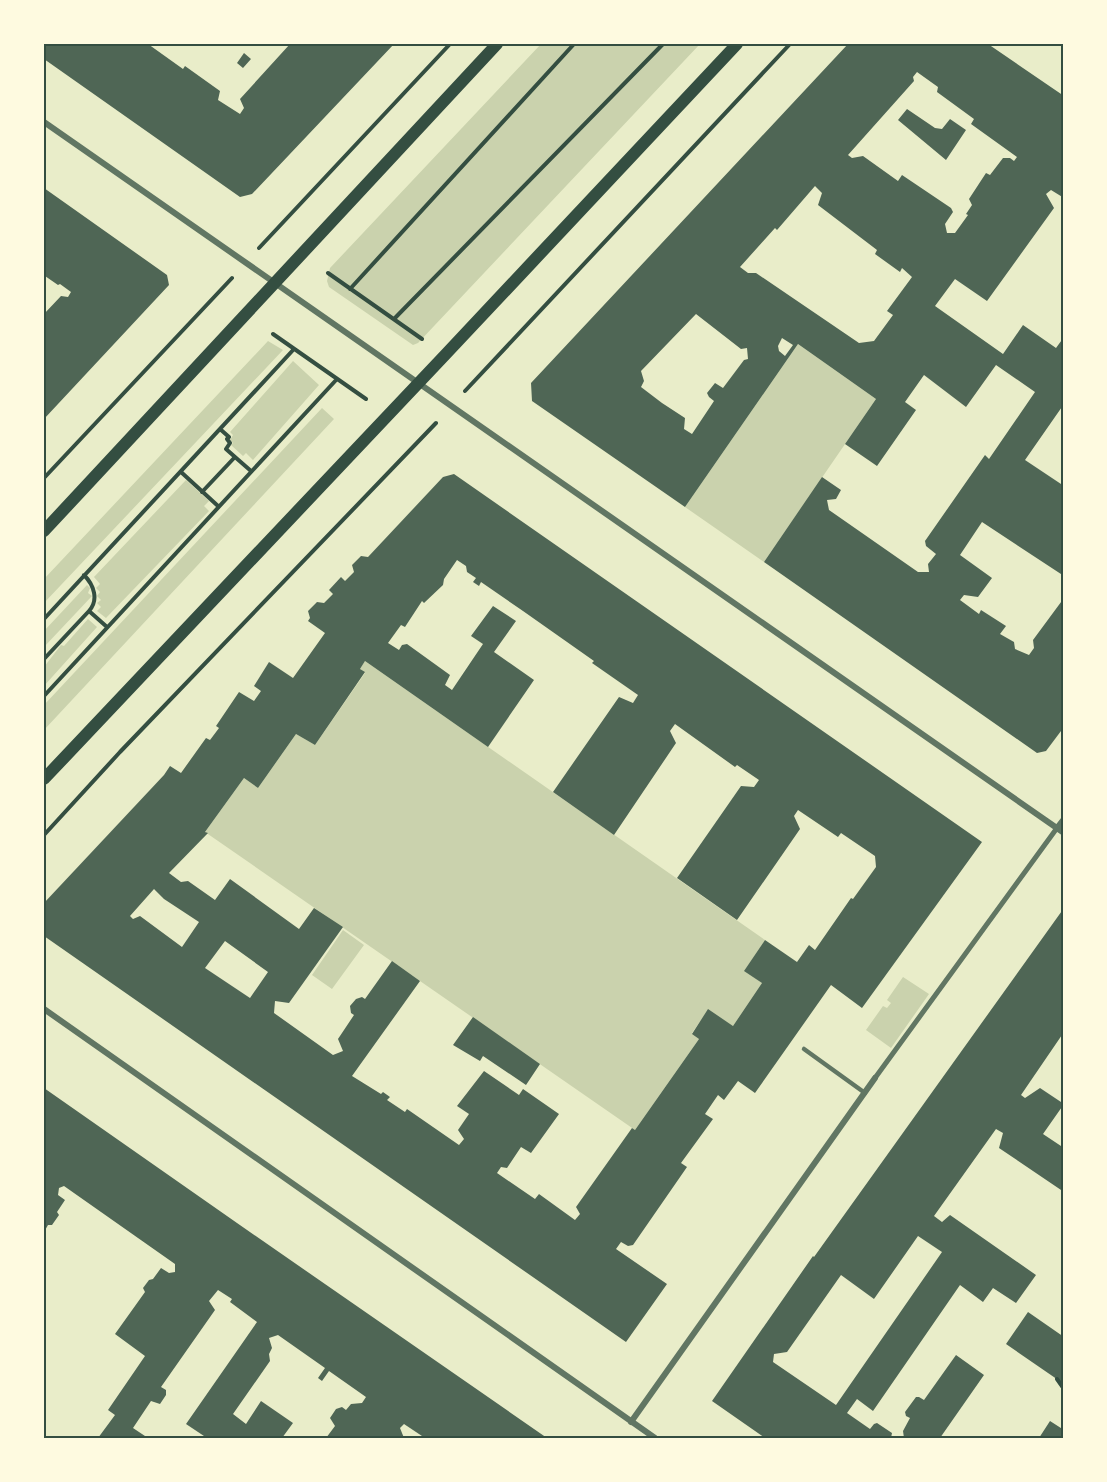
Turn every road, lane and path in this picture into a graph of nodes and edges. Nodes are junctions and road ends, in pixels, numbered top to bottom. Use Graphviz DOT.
graph roads {
  1 [pos="450,44"];
  2 [pos="497,44"];
  3 [pos="574,44"];
  4 [pos="663,44"];
  5 [pos="737,44"];
  6 [pos="790,44"];
  7 [pos="44,122"];
  8 [pos="280,225"];
  9 [pos="328,273"];
  10 [pos="274,282"];
  11 [pos="350,289"];
  12 [pos="200,312"];
  13 [pos="394,319"];
  14 [pos="273,334"];
  15 [pos="422,339"];
  16 [pos="294,349"];
  17 [pos="498,356"];
  18 [pos="336,379"];
  19 [pos="418,384"];
  20 [pos="366,399"];
  21 [pos="220,429"];
  22 [pos="235,457"];
  23 [pos="404,457"];
  24 [pos="251,471"];
  25 [pos="181,472"];
  26 [pos="44,478"];
  27 [pos="202,492"];
  28 [pos="218,506"];
  29 [pos="44,531"];
  30 [pos="84,576"];
  31 [pos="89,611"];
  32 [pos="44,619"];
  33 [pos="107,627"];
  34 [pos="44,659"];
  35 [pos="44,693"];
  36 [pos="44,779"];
  37 [pos="1064,819"];
  38 [pos="1057,828"];
  39 [pos="1064,833"];
  40 [pos="44,835"];
  41 [pos="44,1009"];
  42 [pos="804,1049"];
  43 [pos="875,1078"];
  44 [pos="865,1093"];
  45 [pos="1057,1379"];
  46 [pos="1064,1389"];
  47 [pos="631,1422"];
  48 [pos="654,1438"];
  1 -- 8 [label="path"];
  2 -- 10 [label="main road"];
  3 -- 11 [label="path"];
  4 -- 13 [label="path"];
  5 -- 19 [label="main road"];
  6 -- 17 [label="path"];
  7 -- 10 [label="street"];
  9 -- 11 [label="path"];
  10 -- 19 [label="street"];
  10 -- 29 [label="main road"];
  11 -- 13 [label="path"];
  12 -- 26 [label="path"];
  13 -- 15 [label="path"];
  14 -- 16 [label="path"];
  16 -- 18 [label="path"];
  16 -- 21 [label="path"];
  18 -- 20 [label="path"];
  18 -- 24 [label="path"];
  19 -- 36 [label="main road"];
  19 -- 38 [label="street"];
  21 -- 22 [label="path"];
  21 -- 25 [label="path"];
  22 -- 24 [label="path"];
  22 -- 27 [label="path"];
  23 -- 40 [label="path"];
  24 -- 28 [label="path"];
  25 -- 27 [label="path"];
  25 -- 30 [label="path"];
  27 -- 28 [label="path"];
  28 -- 33 [label="path"];
  30 -- 31 [label="path"];
  30 -- 32 [label="path"];
  31 -- 33 [label="path"];
  31 -- 34 [label="path"];
  33 -- 35 [label="path"];
  37 -- 38 [label="street"];
  38 -- 39 [label="street"];
  38 -- 43 [label="street"];
  41 -- 47 [label="street"];
  42 -- 44 [label="lane"];
  43 -- 44 [label="street"];
  44 -- 47 [label="street"];
  45 -- 46 [label="path"];
  47 -- 48 [label="street"];
}
